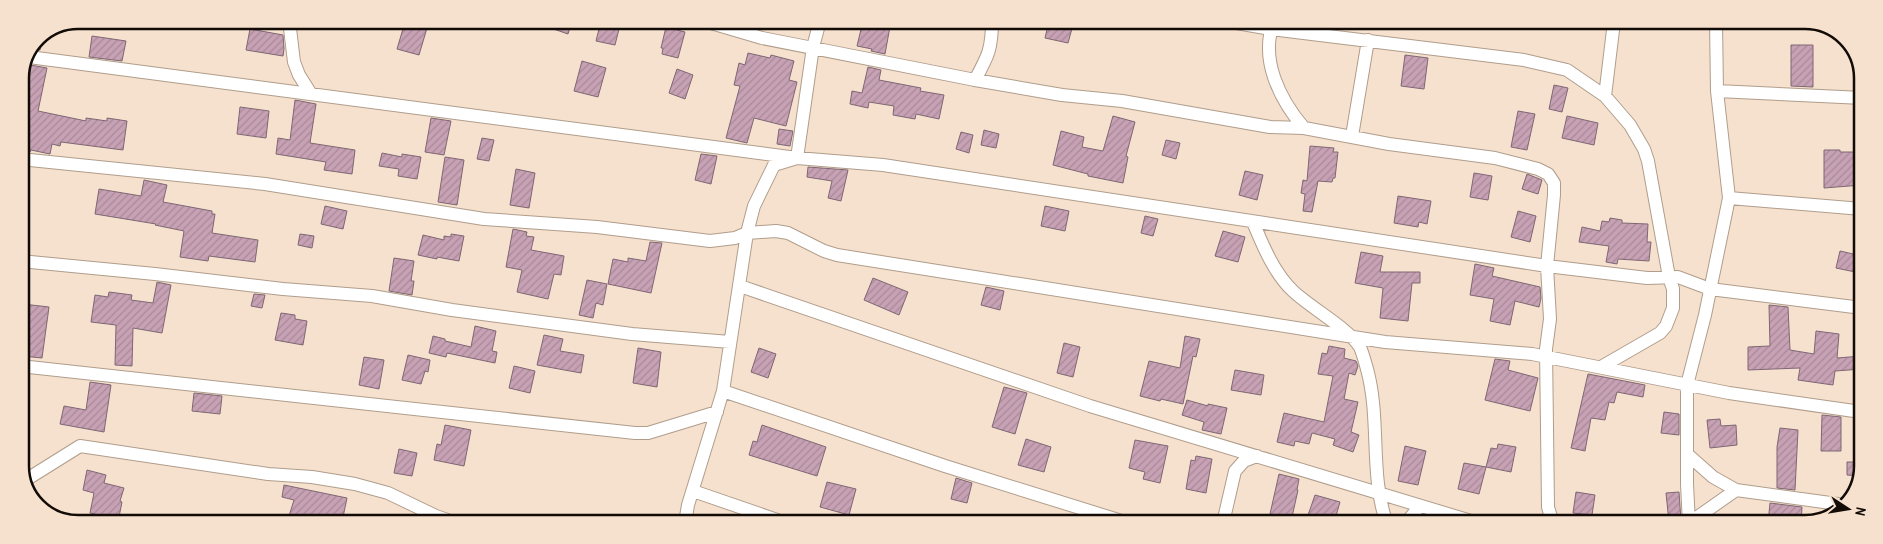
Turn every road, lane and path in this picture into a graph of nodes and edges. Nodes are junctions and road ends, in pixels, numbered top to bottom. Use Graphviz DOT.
graph roads {
  1 [pos="290,29"];
  2 [pos="731,29"];
  3 [pos="818,29"];
  4 [pos="992,29"];
  5 [pos="1271,29"];
  6 [pos="1298,29"];
  7 [pos="1613,29"];
  8 [pos="1716,29"];
  9 [pos="1368,40"];
  10 [pos="813,47"];
  11 [pos="33,58"];
  12 [pos="975,80"];
  13 [pos="1717,91"];
  14 [pos="311,94"];
  15 [pos="1605,96"];
  16 [pos="1854,98"];
  17 [pos="1304,128"];
  18 [pos="1352,136"];
  19 [pos="796,158"];
  20 [pos="29,159"];
  21 [pos="1729,198"];
  22 [pos="1854,208"];
  23 [pos="1253,222"];
  24 [pos="747,233"];
  25 [pos="29,262"];
  26 [pos="1547,266"];
  27 [pos="1669,277"];
  28 [pos="740,286"];
  29 [pos="1710,289"];
  30 [pos="1854,307"];
  31 [pos="1352,337"];
  32 [pos="730,342"];
  33 [pos="1547,357"];
  34 [pos="29,367"];
  35 [pos="1601,367"];
  36 [pos="1687,385"];
  37 [pos="723,391"];
  38 [pos="1854,411"];
  39 [pos="716,412"];
  40 [pos="1687,454"];
  41 [pos="1257,456"];
  42 [pos="30,476"];
  43 [pos="1736,490"];
  44 [pos="693,491"];
  45 [pos="1379,493"];
  46 [pos="1823,502"];
  47 [pos="1420,506"];
  48 [pos="434,515"];
  49 [pos="687,515"];
  50 [pos="763,515"];
  51 [pos="1102,515"];
  52 [pos="1225,515"];
  53 [pos="1385,515"];
  54 [pos="1412,515"];
  55 [pos="1450,515"];
  56 [pos="1550,515"];
  57 [pos="1689,515"];
  58 [pos="1701,515"];
  1 -- 14 [label="street"];
  2 -- 10 [label="street"];
  3 -- 10 [label="street"];
  4 -- 12 [label="street"];
  5 -- 17 [label="street"];
  6 -- 9 [label="street"];
  7 -- 15 [label="street"];
  8 -- 13 [label="street"];
  9 -- 15 [label="street"];
  9 -- 18 [label="street"];
  10 -- 12 [label="street"];
  10 -- 19 [label="street"];
  11 -- 14 [label="street"];
  12 -- 17 [label="street"];
  13 -- 16 [label="street"];
  13 -- 21 [label="street"];
  14 -- 19 [label="street"];
  15 -- 27 [label="street"];
  17 -- 18 [label="street"];
  18 -- 26 [label="street"];
  19 -- 23 [label="street"];
  19 -- 24 [label="street"];
  20 -- 24 [label="street"];
  21 -- 22 [label="street"];
  21 -- 29 [label="street"];
  23 -- 26 [label="street"];
  23 -- 31 [label="street"];
  24 -- 28 [label="street"];
  24 -- 31 [label="street"];
  25 -- 32 [label="street"];
  26 -- 27 [label="street"];
  26 -- 33 [label="street"];
  27 -- 29 [label="street"];
  27 -- 35 [label="street"];
  28 -- 32 [label="street"];
  28 -- 41 [label="street"];
  29 -- 30 [label="street"];
  29 -- 36 [label="street"];
  31 -- 33 [label="street"];
  31 -- 45 [label="street"];
  32 -- 37 [label="street"];
  33 -- 35 [label="street"];
  33 -- 56 [label="street"];
  34 -- 39 [label="street"];
  35 -- 36 [label="street"];
  36 -- 38 [label="street"];
  36 -- 40 [label="street"];
  37 -- 39 [label="street"];
  37 -- 51 [label="street"];
  39 -- 44 [label="street"];
  40 -- 43 [label="street"];
  40 -- 57 [label="street"];
  41 -- 45 [label="street"];
  41 -- 52 [label="street"];
  42 -- 48 [label="street"];
  43 -- 46 [label="street"];
  43 -- 58 [label="street"];
  44 -- 49 [label="street"];
  44 -- 50 [label="street"];
  45 -- 47 [label="street"];
  45 -- 53 [label="street"];
  47 -- 54 [label="street"];
  47 -- 55 [label="street"];
}
